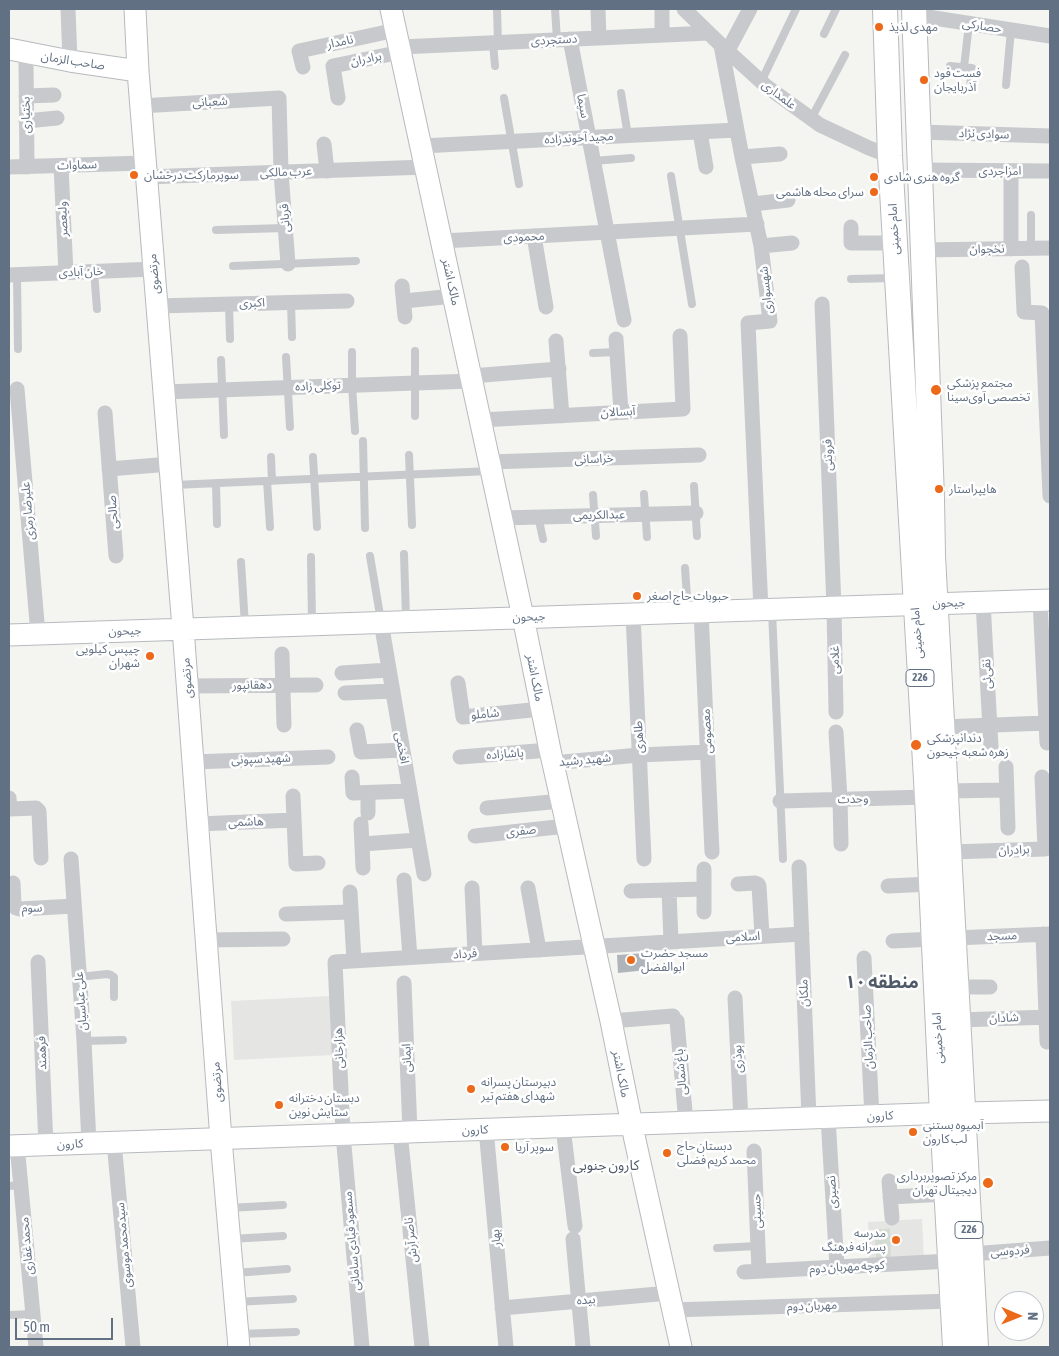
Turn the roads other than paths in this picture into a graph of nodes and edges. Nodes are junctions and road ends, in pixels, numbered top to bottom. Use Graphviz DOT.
graph roads {
  1 [pos="68,9"];
  2 [pos="134,9"];
  3 [pos="392,9"];
  4 [pos="496,9"];
  5 [pos="555,9"];
  6 [pos="598,9"];
  7 [pos="662,9"];
  8 [pos="750,9"];
  9 [pos="796,9"];
  10 [pos="836,9"];
  11 [pos="885,9"];
  12 [pos="690,11"];
  13 [pos="915,12"];
  14 [pos="968,24"];
  15 [pos="1011,30"];
  16 [pos="709,33"];
  17 [pos="824,34"];
  18 [pos="662,35"];
  19 [pos="1050,36"];
  20 [pos="599,38"];
  21 [pos="564,40"];
  22 [pos="399,43"];
  23 [pos="496,43"];
  24 [pos="724,48"];
  25 [pos="9,49"];
  26 [pos="844,55"];
  27 [pos="70,61"];
  28 [pos="26,62"];
  29 [pos="495,66"];
  30 [pos="950,66"];
  31 [pos="304,67"];
  32 [pos="964,67"];
  33 [pos="138,71"];
  34 [pos="761,82"];
  35 [pos="1006,85"];
  36 [pos="970,87"];
  37 [pos="621,93"];
  38 [pos="54,95"];
  39 [pos="26,96"];
  40 [pos="279,98"];
  41 [pos="338,98"];
  42 [pos="504,98"];
  43 [pos="140,106"];
  44 [pos="57,118"];
  45 [pos="811,119"];
  46 [pos="26,121"];
  47 [pos="737,130"];
  48 [pos="700,132"];
  49 [pos="919,132"];
  50 [pos="628,136"];
  51 [pos="1050,136"];
  52 [pos="589,138"];
  53 [pos="511,142"];
  54 [pos="324,144"];
  55 [pos="421,146"];
  56 [pos="780,154"];
  57 [pos="890,156"];
  58 [pos="742,157"];
  59 [pos="631,158"];
  60 [pos="593,161"];
  61 [pos="61,166"];
  62 [pos="9,167"];
  63 [pos="26,167"];
  64 [pos="426,167"];
  65 [pos="706,167"];
  66 [pos="146,170"];
  67 [pos="920,170"];
  68 [pos="327,171"];
  69 [pos="1011,171"];
  70 [pos="1050,171"];
  71 [pos="281,172"];
  72 [pos="671,176"];
  73 [pos="519,184"];
  74 [pos="788,200"];
  75 [pos="753,204"];
  76 [pos="1031,215"];
  77 [pos="757,224"];
  78 [pos="851,227"];
  79 [pos="285,228"];
  80 [pos="679,228"];
  81 [pos="216,230"];
  82 [pos="607,232"];
  83 [pos="534,236"];
  84 [pos="442,241"];
  85 [pos="792,243"];
  86 [pos="895,243"];
  87 [pos="762,246"];
  88 [pos="1050,248"];
  89 [pos="1011,249"];
  90 [pos="1031,249"];
  91 [pos="924,250"];
  92 [pos="356,261"];
  93 [pos="288,264"];
  94 [pos="233,266"];
  95 [pos="1022,267"];
  96 [pos="154,269"];
  97 [pos="94,272"];
  98 [pos="66,273"];
  99 [pos="13,275"];
  100 [pos="898,278"];
  101 [pos="851,279"];
  102 [pos="454,296"];
  103 [pos="347,301"];
  104 [pos="291,302"];
  105 [pos="229,304"];
  106 [pos="692,304"];
  107 [pos="822,304"];
  108 [pos="157,306"];
  109 [pos="546,307"];
  110 [pos="97,309"];
  111 [pos="406,317"];
  112 [pos="624,320"];
  113 [pos="680,336"];
  114 [pos="292,337"];
  115 [pos="230,339"];
  116 [pos="556,341"];
  117 [pos="616,346"];
  118 [pos="18,349"];
  119 [pos="415,351"];
  120 [pos="352,352"];
  121 [pos="593,353"];
  122 [pos="1047,354"];
  123 [pos="286,357"];
  124 [pos="220,360"];
  125 [pos="559,369"];
  126 [pos="472,379"];
  127 [pos="415,383"];
  128 [pos="352,385"];
  129 [pos="288,388"];
  130 [pos="17,389"];
  131 [pos="222,390"];
  132 [pos="164,392"];
  133 [pos="621,412"];
  134 [pos="105,414"];
  135 [pos="414,416"];
  136 [pos="562,416"];
  137 [pos="481,420"];
  138 [pos="290,427"];
  139 [pos="356,430"];
  140 [pos="224,435"];
  141 [pos="363,441"];
  142 [pos="409,454"];
  143 [pos="699,455"];
  144 [pos="271,457"];
  145 [pos="313,457"];
  146 [pos="170,464"];
  147 [pos="491,467"];
  148 [pos="109,469"];
  149 [pos="410,474"];
  150 [pos="363,476"];
  151 [pos="314,479"];
  152 [pos="269,481"];
  153 [pos="216,483"];
  154 [pos="172,485"];
  155 [pos="694,486"];
  156 [pos="644,494"];
  157 [pos="593,495"];
  158 [pos="1050,496"];
  159 [pos="696,513"];
  160 [pos="645,514"];
  161 [pos="595,515"];
  162 [pos="538,516"];
  163 [pos="502,518"];
  164 [pos="217,524"];
  165 [pos="412,525"];
  166 [pos="270,527"];
  167 [pos="317,527"];
  168 [pos="365,528"];
  169 [pos="596,536"];
  170 [pos="697,536"];
  171 [pos="647,537"];
  172 [pos="543,539"];
  173 [pos="922,545"];
  174 [pos="404,554"];
  175 [pos="116,556"];
  176 [pos="370,556"];
  177 [pos="311,557"];
  178 [pos="241,562"];
  179 [pos="685,568"];
  180 [pos="1045,600"];
  181 [pos="983,602"];
  182 [pos="925,604"];
  183 [pos="834,607"];
  184 [pos="766,609"];
  185 [pos="694,612"];
  186 [pos="633,614"];
  187 [pos="523,617"];
  188 [pos="406,621"];
  189 [pos="381,622"];
  190 [pos="312,624"];
  191 [pos="245,626"];
  192 [pos="183,628"];
  193 [pos="38,634"];
  194 [pos="9,635"];
  195 [pos="282,654"];
  196 [pos="389,670"];
  197 [pos="342,673"];
  198 [pos="458,683"];
  199 [pos="283,685"];
  200 [pos="316,685"];
  201 [pos="188,686"];
  202 [pos="393,692"];
  203 [pos="345,693"];
  204 [pos="541,709"];
  205 [pos="836,712"];
  206 [pos="1046,723"];
  207 [pos="284,725"];
  208 [pos="990,725"];
  209 [pos="942,727"];
  210 [pos="357,730"];
  211 [pos="836,732"];
  212 [pos="1047,743"];
  213 [pos="991,746"];
  214 [pos="402,750"];
  215 [pos="708,752"];
  216 [pos="640,755"];
  217 [pos="552,756"];
  218 [pos="328,757"];
  219 [pos="460,757"];
  220 [pos="193,762"];
  221 [pos="1006,768"];
  222 [pos="352,777"];
  223 [pos="1042,781"];
  224 [pos="1006,790"];
  225 [pos="410,791"];
  226 [pos="368,793"];
  227 [pos="936,794"];
  228 [pos="293,796"];
  229 [pos="840,799"];
  230 [pos="562,801"];
  231 [pos="780,801"];
  232 [pos="9,806"];
  233 [pos="487,808"];
  234 [pos="294,820"];
  235 [pos="198,824"];
  236 [pos="566,826"];
  237 [pos="1008,828"];
  238 [pos="475,836"];
  239 [pos="418,840"];
  240 [pos="362,844"];
  241 [pos="841,844"];
  242 [pos="712,852"];
  243 [pos="950,852"];
  244 [pos="41,858"];
  245 [pos="71,859"];
  246 [pos="644,859"];
  247 [pos="783,859"];
  248 [pos="318,863"];
  249 [pos="800,867"];
  250 [pos="363,868"];
  251 [pos="704,869"];
  252 [pos="424,874"];
  253 [pos="404,880"];
  254 [pos="13,882"];
  255 [pos="738,884"];
  256 [pos="931,884"];
  257 [pos="888,886"];
  258 [pos="472,888"];
  259 [pos="528,888"];
  260 [pos="704,889"];
  261 [pos="669,890"];
  262 [pos="631,891"];
  263 [pos="350,892"];
  264 [pos="74,906"];
  265 [pos="351,912"];
  266 [pos="704,912"];
  267 [pos="286,914"];
  268 [pos="802,934"];
  269 [pos="1047,934"];
  270 [pos="762,936"];
  271 [pos="944,938"];
  272 [pos="283,939"];
  273 [pos="206,940"];
  274 [pos="893,941"];
  275 [pos="672,942"];
  276 [pos="594,946"];
  277 [pos="539,950"];
  278 [pos="475,953"];
  279 [pos="410,957"];
  280 [pos="864,958"];
  281 [pos="354,961"];
  282 [pos="38,962"];
  283 [pos="335,962"];
  284 [pos="79,977"];
  285 [pos="404,983"];
  286 [pos="956,987"];
  287 [pos="990,987"];
  288 [pos="114,996"];
  289 [pos="735,998"];
  290 [pos="1048,1017"];
  291 [pos="958,1020"];
  292 [pos="611,1021"];
  293 [pos="123,1040"];
  294 [pos="84,1041"];
  295 [pos="1046,1042"];
  296 [pos="1050,1111"];
  297 [pos="952,1113"];
  298 [pos="872,1116"];
  299 [pos="818,1118"];
  300 [pos="741,1121"];
  301 [pos="686,1122"];
  302 [pos="632,1124"];
  303 [pos="563,1127"];
  304 [pos="486,1130"];
  305 [pos="405,1132"];
  306 [pos="342,1134"];
  307 [pos="221,1139"];
  308 [pos="114,1142"];
  309 [pos="89,1143"];
  310 [pos="46,1144"];
  311 [pos="13,1146"];
  312 [pos="754,1151"];
  313 [pos="889,1181"];
  314 [pos="15,1186"];
  315 [pos="947,1194"];
  316 [pos="890,1197"];
  317 [pos="283,1205"];
  318 [pos="227,1208"];
  319 [pos="892,1218"];
  320 [pos="283,1236"];
  321 [pos="230,1239"];
  322 [pos="758,1246"];
  323 [pos="717,1248"];
  324 [pos="1050,1248"];
  325 [pos="960,1257"];
  326 [pos="837,1267"];
  327 [pos="288,1269"];
  328 [pos="751,1272"];
  329 [pos="233,1273"];
  330 [pos="293,1300"];
  331 [pos="579,1301"];
  332 [pos="952,1301"];
  333 [pos="235,1302"];
  334 [pos="671,1302"];
  335 [pos="502,1308"];
  336 [pos="33,1314"];
  337 [pos="9,1315"];
  338 [pos="296,1332"];
  339 [pos="238,1340"];
  340 [pos="36,1347"];
  341 [pos="134,1347"];
  342 [pos="362,1347"];
  343 [pos="422,1347"];
  344 [pos="506,1347"];
  345 [pos="583,1347"];
  346 [pos="681,1347"];
  347 [pos="955,1347"];
  348 [pos="976,1347"];
  1 -- 27 [label="street"];
  2 -- 33 [label="main road, مرتضوی"];
  3 -- 22 [label="main road, مالک اشتر"];
  4 -- 23 [label="lane"];
  5 -- 21 [label="lane"];
  6 -- 20 [label="street"];
  7 -- 18 [label="street"];
  8 -- 24 [label="street"];
  9 -- 34 [label="lane"];
  10 -- 17 [label="lane"];
  11 -- 57 [label="main road, امام خمینی / 226"];
  12 -- 16 [label="street, علمداری"];
  13 -- 14 [label="street, حصارکی"];
  13 -- 49 [label="main road, امام خمینی / 226"];
  14 -- 15 [label="street, حصارکی"];
  14 -- 32 [label="lane"];
  15 -- 19 [label="street, حصارکی"];
  15 -- 35 [label="lane"];
  16 -- 18 [label="street, دستجردی"];
  16 -- 24 [label="street, علمداری"];
  18 -- 20 [label="street, دستجردی"];
  20 -- 21 [label="street, دستجردی"];
  21 -- 23 [label="street, دستجردی"];
  21 -- 52 [label="street, سیما"];
  22 -- 23 [label="street, دستجردی"];
  22 -- 31 [label="street, نامدار"];
  22 -- 41 [label="street, برادران"];
  22 -- 55 [label="main road, مالک اشتر"];
  23 -- 29 [label="lane"];
  24 -- 34 [label="street, علمداری"];
  24 -- 47 [label="street, شهسواری"];
  25 -- 27 [label="main road, صاحب الزمان"];
  26 -- 45 [label="lane"];
  27 -- 33 [label="main road, صاحب الزمان"];
  28 -- 39 [label="street, بختیاری"];
  30 -- 32 [label="lane"];
  32 -- 36 [label="lane"];
  33 -- 43 [label="main road, مرتضوی"];
  34 -- 45 [label="street, علمداری"];
  37 -- 50 [label="lane"];
  38 -- 39 [label="street"];
  39 -- 46 [label="street, بختیاری"];
  40 -- 43 [label="street, شعبانی"];
  40 -- 71 [label="street, قربانی"];
  42 -- 53 [label="lane"];
  43 -- 66 [label="main road, مرتضوی"];
  44 -- 46 [label="street"];
  45 -- 57 [label="street, علمداری"];
  46 -- 63 [label="street, بختیاری"];
  47 -- 48 [label="street, مجید آخوندزاده"];
  47 -- 58 [label="street, شهسواری"];
  48 -- 50 [label="street, مجید آخوندزاده"];
  48 -- 65 [label="street"];
  49 -- 51 [label="street, سوادی نژاد"];
  49 -- 67 [label="main road, امام خمینی / 226"];
  50 -- 52 [label="street, مجید آخوندزاده"];
  52 -- 53 [label="street, مجید آخوندزاده"];
  52 -- 60 [label="street, سیما"];
  53 -- 55 [label="street, مجید آخوندزاده"];
  53 -- 73 [label="lane"];
  54 -- 68 [label="street"];
  55 -- 64 [label="main road, مالک اشتر"];
  56 -- 58 [label="street"];
  57 -- 86 [label="main road, امام خمینی / 226"];
  58 -- 75 [label="street, شهسواری"];
  59 -- 60 [label="lane"];
  60 -- 82 [label="street, سیما"];
  61 -- 63 [label="street, سماوات"];
  61 -- 66 [label="street, سماوات"];
  61 -- 98 [label="street, ولیعصر"];
  62 -- 63 [label="street, سماوات"];
  64 -- 68 [label="street, عرب مالکی"];
  64 -- 84 [label="main road, مالک اشتر"];
  66 -- 71 [label="street, عرب مالکی"];
  66 -- 96 [label="main road, مرتضوی"];
  67 -- 69 [label="street, امزاجردی"];
  67 -- 91 [label="main road, امام خمینی / 226"];
  68 -- 71 [label="street, عرب مالکی"];
  69 -- 70 [label="street, امزاجردی"];
  69 -- 89 [label="street"];
  71 -- 79 [label="street, قربانی"];
  72 -- 80 [label="lane"];
  74 -- 75 [label="street"];
  75 -- 77 [label="street, شهسواری"];
  76 -- 90 [label="lane"];
  77 -- 80 [label="street, محمودی"];
  77 -- 87 [label="street, شهسواری"];
  78 -- 86 [label="street"];
  79 -- 81 [label="lane"];
  79 -- 93 [label="street, قربانی"];
  80 -- 82 [label="street, محمودی"];
  80 -- 106 [label="lane"];
  82 -- 83 [label="street, محمودی"];
  82 -- 112 [label="street"];
  83 -- 84 [label="street, محمودی"];
  83 -- 109 [label="street"];
  84 -- 102 [label="main road, مالک اشتر"];
  85 -- 87 [label="street"];
  86 -- 100 [label="main road, امام خمینی / 226"];
  87 -- 184 [label="street, شهسواری"];
  88 -- 90 [label="street, نخجوان"];
  89 -- 90 [label="street, نخجوان"];
  89 -- 91 [label="street, نخجوان"];
  91 -- 173 [label="main road, امام خمینی / 226"];
  92 -- 93 [label="lane"];
  93 -- 94 [label="lane"];
  95 -- 122 [label="street"];
  96 -- 97 [label="street, خان آبادی"];
  96 -- 108 [label="main road, مرتضوی"];
  97 -- 98 [label="street, خان آبادی"];
  97 -- 110 [label="lane"];
  98 -- 99 [label="street, خان آبادی"];
  99 -- 118 [label="lane"];
  100 -- 101 [label="lane"];
  100 -- 173 [label="main road, امام خمینی / 226"];
  102 -- 111 [label="street"];
  102 -- 126 [label="main road, مالک اشتر"];
  103 -- 104 [label="street, اکبری"];
  104 -- 105 [label="street, اکبری"];
  104 -- 114 [label="lane"];
  105 -- 108 [label="street, اکبری"];
  105 -- 115 [label="lane"];
  107 -- 183 [label="street, فروتنی"];
  108 -- 132 [label="main road, مرتضوی"];
  113 -- 133 [label="street, آبسالان"];
  116 -- 125 [label="street"];
  117 -- 121 [label="lane"];
  117 -- 133 [label="street"];
  119 -- 127 [label="lane"];
  120 -- 128 [label="lane"];
  122 -- 158 [label="street"];
  123 -- 129 [label="lane"];
  124 -- 131 [label="lane"];
  125 -- 126 [label="street"];
  125 -- 136 [label="street"];
  126 -- 127 [label="street, توکلی زاده"];
  126 -- 137 [label="main road, مالک اشتر"];
  127 -- 128 [label="street, توکلی زاده"];
  127 -- 135 [label="lane"];
  128 -- 129 [label="street, توکلی زاده"];
  128 -- 139 [label="lane"];
  129 -- 131 [label="street, توکلی زاده"];
  129 -- 138 [label="lane"];
  130 -- 193 [label="street, علیرضا رمزی"];
  131 -- 132 [label="street, توکلی زاده"];
  131 -- 140 [label="lane"];
  132 -- 146 [label="main road, مرتضوی"];
  133 -- 136 [label="street, آبسالان"];
  134 -- 148 [label="street, صالحی"];
  136 -- 137 [label="street, آبسالان"];
  137 -- 147 [label="main road, مالک اشتر"];
  141 -- 150 [label="lane"];
  142 -- 149 [label="lane"];
  143 -- 147 [label="street, خراسانی"];
  144 -- 152 [label="lane"];
  145 -- 151 [label="lane"];
  146 -- 148 [label="street"];
  146 -- 154 [label="main road, مرتضوی"];
  147 -- 149 [label="lane"];
  147 -- 163 [label="main road, مالک اشتر"];
  148 -- 175 [label="street, صالحی"];
  149 -- 150 [label="lane"];
  149 -- 165 [label="lane"];
  150 -- 151 [label="lane"];
  150 -- 168 [label="lane"];
  151 -- 152 [label="lane"];
  151 -- 167 [label="lane"];
  152 -- 153 [label="lane"];
  152 -- 166 [label="lane"];
  153 -- 154 [label="lane"];
  153 -- 164 [label="lane"];
  154 -- 192 [label="main road, مرتضوی"];
  155 -- 159 [label="lane"];
  156 -- 160 [label="lane"];
  157 -- 161 [label="lane"];
  159 -- 160 [label="street, عبدالکریمی"];
  159 -- 170 [label="lane"];
  160 -- 161 [label="street, عبدالکریمی"];
  160 -- 171 [label="lane"];
  161 -- 162 [label="street, عبدالکریمی"];
  161 -- 169 [label="lane"];
  162 -- 163 [label="street, عبدالکریمی"];
  162 -- 172 [label="lane"];
  163 -- 187 [label="main road, مالک اشتر"];
  173 -- 182 [label="main road, امام خمینی / 226"];
  174 -- 188 [label="lane"];
  176 -- 189 [label="lane"];
  177 -- 190 [label="lane"];
  178 -- 191 [label="lane"];
  179 -- 185 [label="lane"];
  180 -- 181 [label="main road, جیحون"];
  180 -- 206 [label="street"];
  181 -- 182 [label="main road, جیحون"];
  181 -- 208 [label="street, نقی‌ئی"];
  182 -- 183 [label="main road, جیحون"];
  182 -- 209 [label="main road, امام خمینی / 226"];
  182 -- 227 [label="main road, امام خمینی / 226"];
  183 -- 184 [label="main road, جیحون"];
  183 -- 205 [label="street, غلامی"];
  184 -- 185 [label="main road, جیحون"];
  184 -- 231 [label="lane"];
  185 -- 186 [label="main road, جیحون"];
  185 -- 215 [label="street, معصومی"];
  186 -- 187 [label="main road, جیحون"];
  186 -- 216 [label="street, طاهری"];
  187 -- 188 [label="main road, جیحون"];
  187 -- 204 [label="main road, مالک اشتر"];
  188 -- 189 [label="main road, جیحون"];
  189 -- 190 [label="main road, جیحون"];
  189 -- 196 [label="street, افخمی"];
  190 -- 191 [label="main road, جیحون"];
  191 -- 192 [label="main road, جیحون"];
  192 -- 193 [label="main road, جیحون"];
  192 -- 201 [label="main road, مرتضوی"];
  193 -- 194 [label="main road, جیحون"];
  195 -- 199 [label="street"];
  196 -- 197 [label="street"];
  196 -- 202 [label="street, افخمی"];
  198 -- 204 [label="street, شاملو"];
  199 -- 200 [label="street, دهقانپور"];
  199 -- 201 [label="street, دهقانپور"];
  199 -- 207 [label="street"];
  201 -- 220 [label="main road, مرتضوی"];
  202 -- 203 [label="street"];
  202 -- 214 [label="street, افخمی"];
  204 -- 217 [label="main road, مالک اشتر"];
  206 -- 208 [label="street"];
  206 -- 212 [label="street"];
  208 -- 209 [label="street"];
  208 -- 213 [label="street, نقی‌ئی"];
  209 -- 227 [label="main road, امام خمینی / 226"];
  210 -- 214 [label="street"];
  211 -- 229 [label="street"];
  214 -- 225 [label="street, افخمی"];
  215 -- 216 [label="street, شهید رشید"];
  215 -- 242 [label="street, معصومی"];
  216 -- 217 [label="street, شهید رشید"];
  216 -- 246 [label="street, طاهری"];
  217 -- 219 [label="street, پاشازاده"];
  217 -- 230 [label="main road, مالک اشتر"];
  218 -- 220 [label="street, شهید سپونی"];
  220 -- 235 [label="main road, مرتضوی"];
  221 -- 224 [label="street"];
  222 -- 226 [label="street"];
  223 -- 243 [label="street, برادران"];
  224 -- 227 [label="street, وحدت"];
  224 -- 237 [label="street"];
  225 -- 226 [label="street"];
  225 -- 239 [label="street, افخمی"];
  226 -- 240 [label="street"];
  227 -- 229 [label="street, وحدت"];
  227 -- 243 [label="main road, امام خمینی / 226"];
  227 -- 256 [label="main road, امام خمینی / 226"];
  228 -- 234 [label="street"];
  229 -- 231 [label="street, وحدت"];
  229 -- 241 [label="street"];
  230 -- 233 [label="street"];
  230 -- 236 [label="main road, مالک اشتر"];
  231 -- 247 [label="lane"];
  232 -- 244 [label="street"];
  234 -- 235 [label="street, هاشمی"];
  234 -- 248 [label="street"];
  235 -- 273 [label="main road, مرتضوی"];
  236 -- 238 [label="street, صفری"];
  236 -- 276 [label="main road, مالک اشتر"];
  239 -- 240 [label="street"];
  239 -- 252 [label="street, افخمی"];
  240 -- 250 [label="street"];
  243 -- 271 [label="main road, امام خمینی / 226"];
  245 -- 264 [label="street, علی عباسیان"];
  249 -- 268 [label="street, ملکان"];
  251 -- 260 [label="street"];
  253 -- 279 [label="street"];
  254 -- 264 [label="street, سوم"];
  255 -- 270 [label="street"];
  256 -- 257 [label="street"];
  256 -- 271 [label="main road, امام خمینی / 226"];
  258 -- 278 [label="street"];
  259 -- 277 [label="street"];
  260 -- 261 [label="street"];
  260 -- 266 [label="street"];
  261 -- 262 [label="street"];
  261 -- 275 [label="street"];
  263 -- 265 [label="street"];
  264 -- 284 [label="street, علی عباسیان"];
  265 -- 267 [label="street"];
  265 -- 281 [label="street"];
  268 -- 270 [label="street, اسلامی"];
  268 -- 299 [label="street, ملکان"];
  269 -- 271 [label="street, مسجد"];
  269 -- 290 [label="street"];
  270 -- 275 [label="street, اسلامی"];
  271 -- 274 [label="street, مسجد"];
  271 -- 286 [label="main road, امام خمینی / 226"];
  271 -- 297 [label="main road, امام خمینی / 226"];
  272 -- 273 [label="street"];
  273 -- 307 [label="main road, مرتضوی"];
  275 -- 276 [label="street, اسلامی"];
  276 -- 277 [label="street, فرداد"];
  276 -- 292 [label="main road, مالک اشتر"];
  277 -- 278 [label="street, فرداد"];
  278 -- 279 [label="street, فرداد"];
  279 -- 281 [label="street, فرداد"];
  280 -- 298 [label="street, صاحب الزمان"];
  281 -- 283 [label="street, فرداد"];
  282 -- 310 [label="street, فرهمند"];
  283 -- 306 [label="street, هزارخانی"];
  284 -- 288 [label="lane"];
  284 -- 294 [label="street, علی عباسیان"];
  285 -- 305 [label="street, ایمانی"];
  286 -- 287 [label="street"];
  286 -- 291 [label="main road, امام خمینی / 226"];
  289 -- 300 [label="street, بوذری"];
  290 -- 291 [label="street, شادان"];
  290 -- 295 [label="street"];
  291 -- 297 [label="main road, امام خمینی / 226"];
  292 -- 301 [label="street, باغ شمالی"];
  292 -- 302 [label="main road, مالک اشتر"];
  293 -- 294 [label="lane"];
  294 -- 309 [label="street, علی عباسیان"];
  296 -- 297 [label="main road, کارون"];
  297 -- 298 [label="main road, کارون"];
  297 -- 315 [label="main road, امام خمینی / 226"];
  297 -- 325 [label="main road, امام خمینی / 226"];
  298 -- 299 [label="main road, کارون"];
  299 -- 300 [label="main road, کارون"];
  299 -- 326 [label="street, نصیری"];
  300 -- 301 [label="main road, کارون"];
  301 -- 302 [label="main road, کارون"];
  302 -- 303 [label="main road, کارون"];
  302 -- 334 [label="main road, مالک اشتر"];
  303 -- 304 [label="main road, کارون"];
  303 -- 331 [label="street"];
  304 -- 305 [label="main road, کارون"];
  304 -- 335 [label="street, بهار"];
  305 -- 306 [label="main road, کارون"];
  305 -- 343 [label="street, ناصر آرش"];
  306 -- 307 [label="main road, کارون"];
  306 -- 342 [label="street, مسعود قبادی سامانی"];
  307 -- 308 [label="main road, کارون"];
  307 -- 318 [label="main road, مرتضوی"];
  308 -- 309 [label="main road, کارون"];
  308 -- 341 [label="street, سیدمحمد موسوی"];
  309 -- 310 [label="main road, کارون"];
  310 -- 311 [label="main road, کارون"];
  311 -- 314 [label="street, محمد غفاری"];
  312 -- 322 [label="street, حسینی"];
  313 -- 316 [label="street"];
  314 -- 336 [label="street, محمد غفاری"];
  315 -- 316 [label="street"];
  315 -- 325 [label="main road, امام خمینی / 226"];
  316 -- 319 [label="street"];
  317 -- 318 [label="lane"];
  318 -- 321 [label="main road, مرتضوی"];
  320 -- 321 [label="lane"];
  321 -- 329 [label="main road, مرتضوی"];
  322 -- 323 [label="lane"];
  322 -- 328 [label="street, حسینی"];
  324 -- 325 [label="street, فردوسی"];
  325 -- 326 [label="street, کوچه مهربان دوم"];
  325 -- 332 [label="main road, امام خمینی / 226"];
  325 -- 348 [label="main road, امام خمینی / 226"];
  326 -- 328 [label="street, کوچه مهربان دوم"];
  327 -- 329 [label="lane"];
  329 -- 333 [label="main road, مرتضوی"];
  330 -- 333 [label="lane"];
  331 -- 334 [label="street, بیده"];
  331 -- 335 [label="street, بیده"];
  331 -- 345 [label="street"];
  332 -- 334 [label="street, مهربان دوم"];
  332 -- 347 [label="main road, امام خمینی / 226"];
  333 -- 339 [label="main road, مرتضوی"];
  334 -- 346 [label="main road, مالک اشتر"];
  335 -- 344 [label="street, بهار"];
  336 -- 337 [label="lane"];
  336 -- 340 [label="street, محمد غفاری"];
  338 -- 339 [label="lane"];
}
